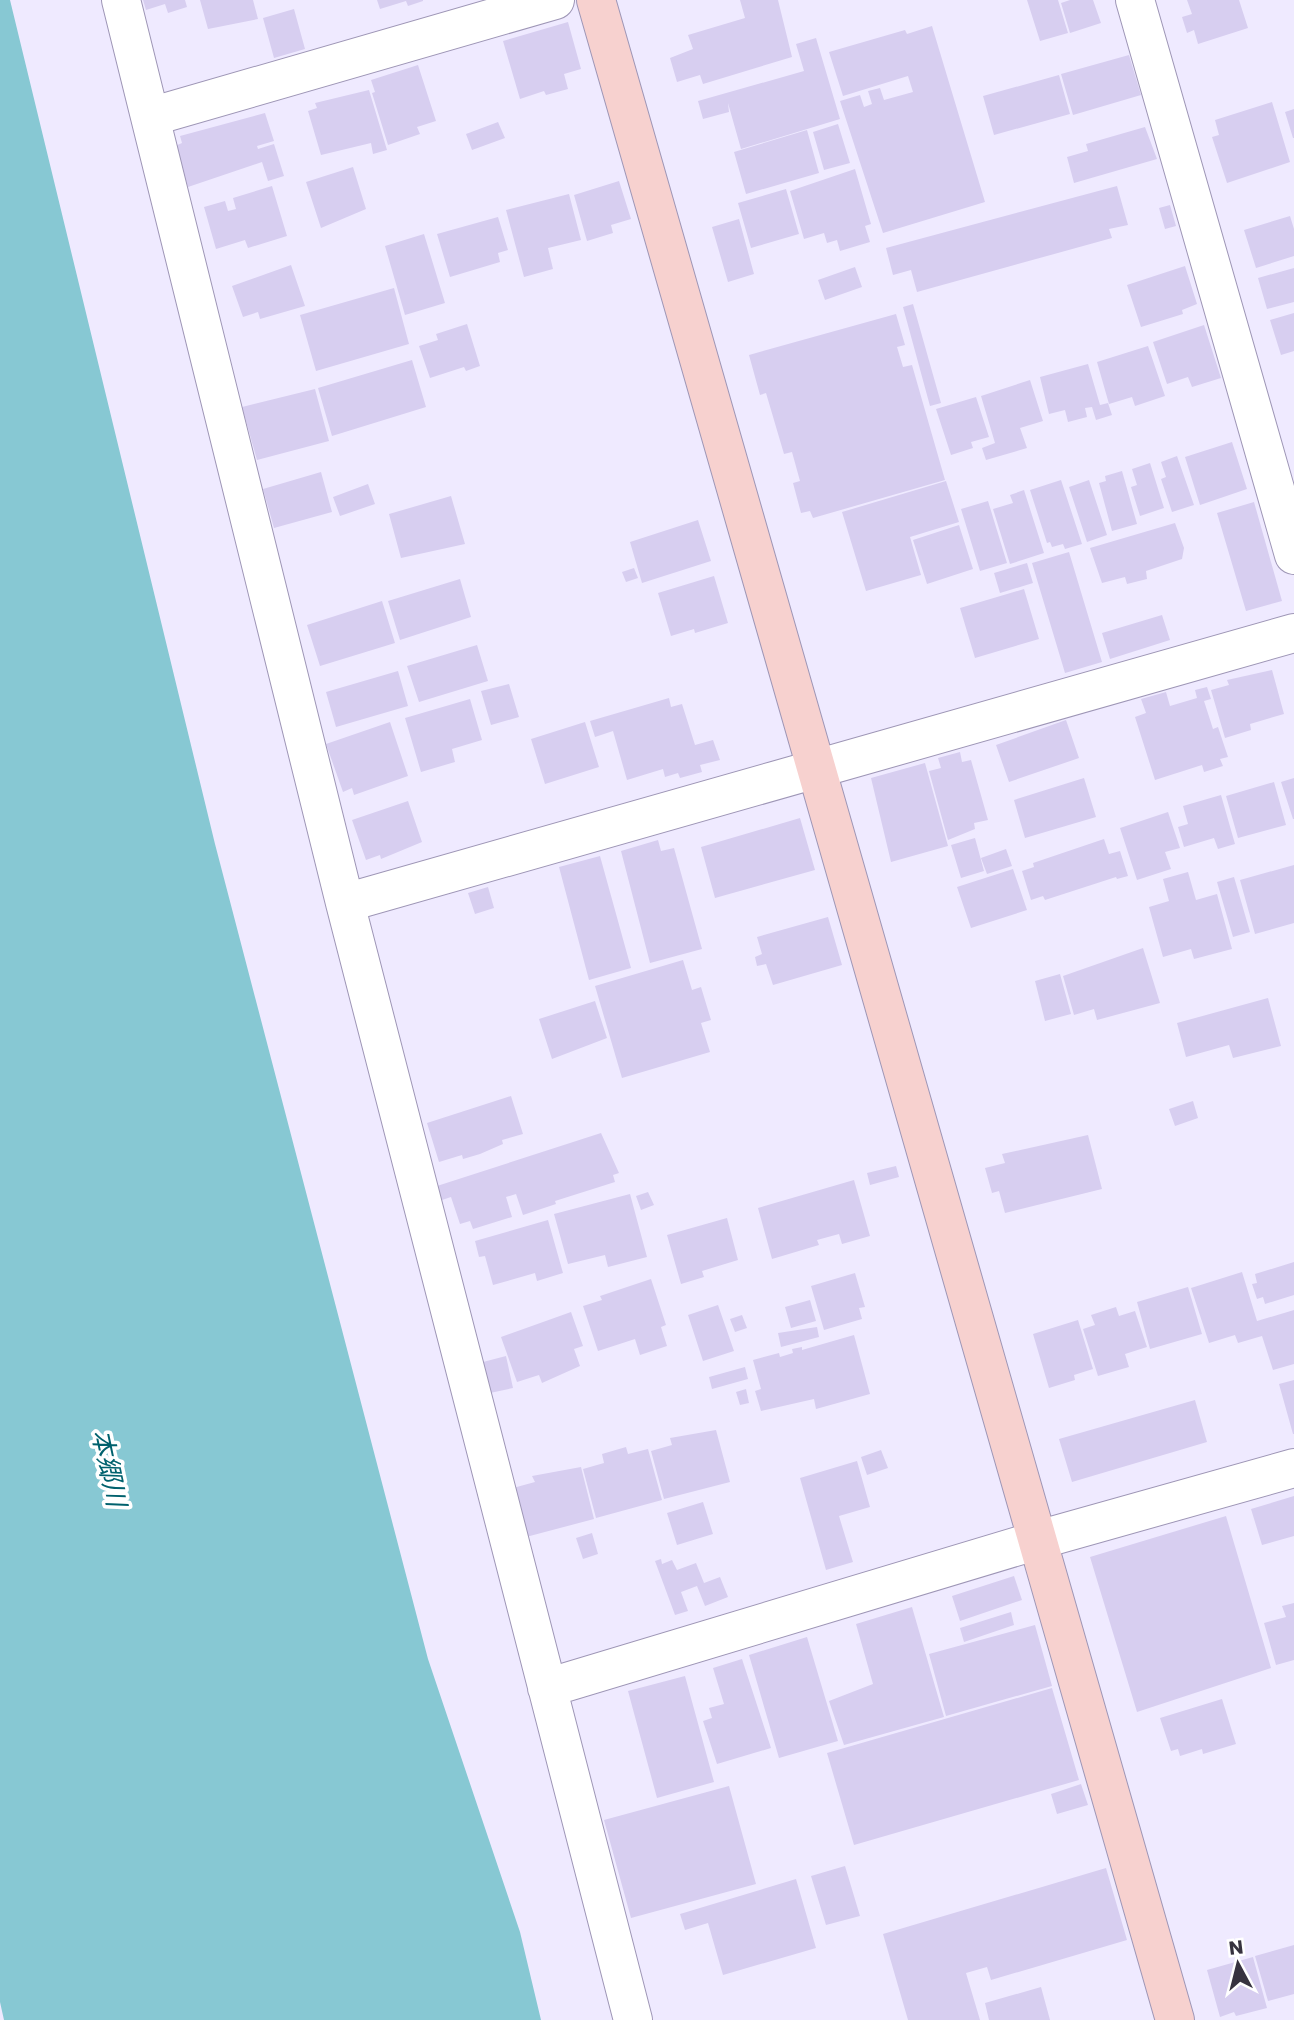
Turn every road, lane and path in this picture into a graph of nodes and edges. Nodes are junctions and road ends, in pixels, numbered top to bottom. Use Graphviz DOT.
graph roads {
  1 [pos="121,0"];
  2 [pos="555,0"];
  3 [pos="596,0"];
  4 [pos="1135,0"];
  5 [pos="150,117"];
  6 [pos="1294,555"];
  7 [pos="1294,633"];
  8 [pos="817,769"];
  9 [pos="345,903"];
  10 [pos="1294,1468"];
  11 [pos="1038,1540"];
  12 [pos="547,1688"];
  13 [pos="633,2020"];
  14 [pos="1175,2020"];
  1 -- 5 [label="street"];
  2 -- 5 [label="street"];
  3 -- 8 [label="street"];
  4 -- 6 [label="street"];
  5 -- 9 [label="street"];
  7 -- 8 [label="street"];
  8 -- 9 [label="street"];
  8 -- 11 [label="street"];
  9 -- 12 [label="street"];
  10 -- 11 [label="street"];
  11 -- 12 [label="street"];
  11 -- 14 [label="street"];
  12 -- 13 [label="street"];
}
